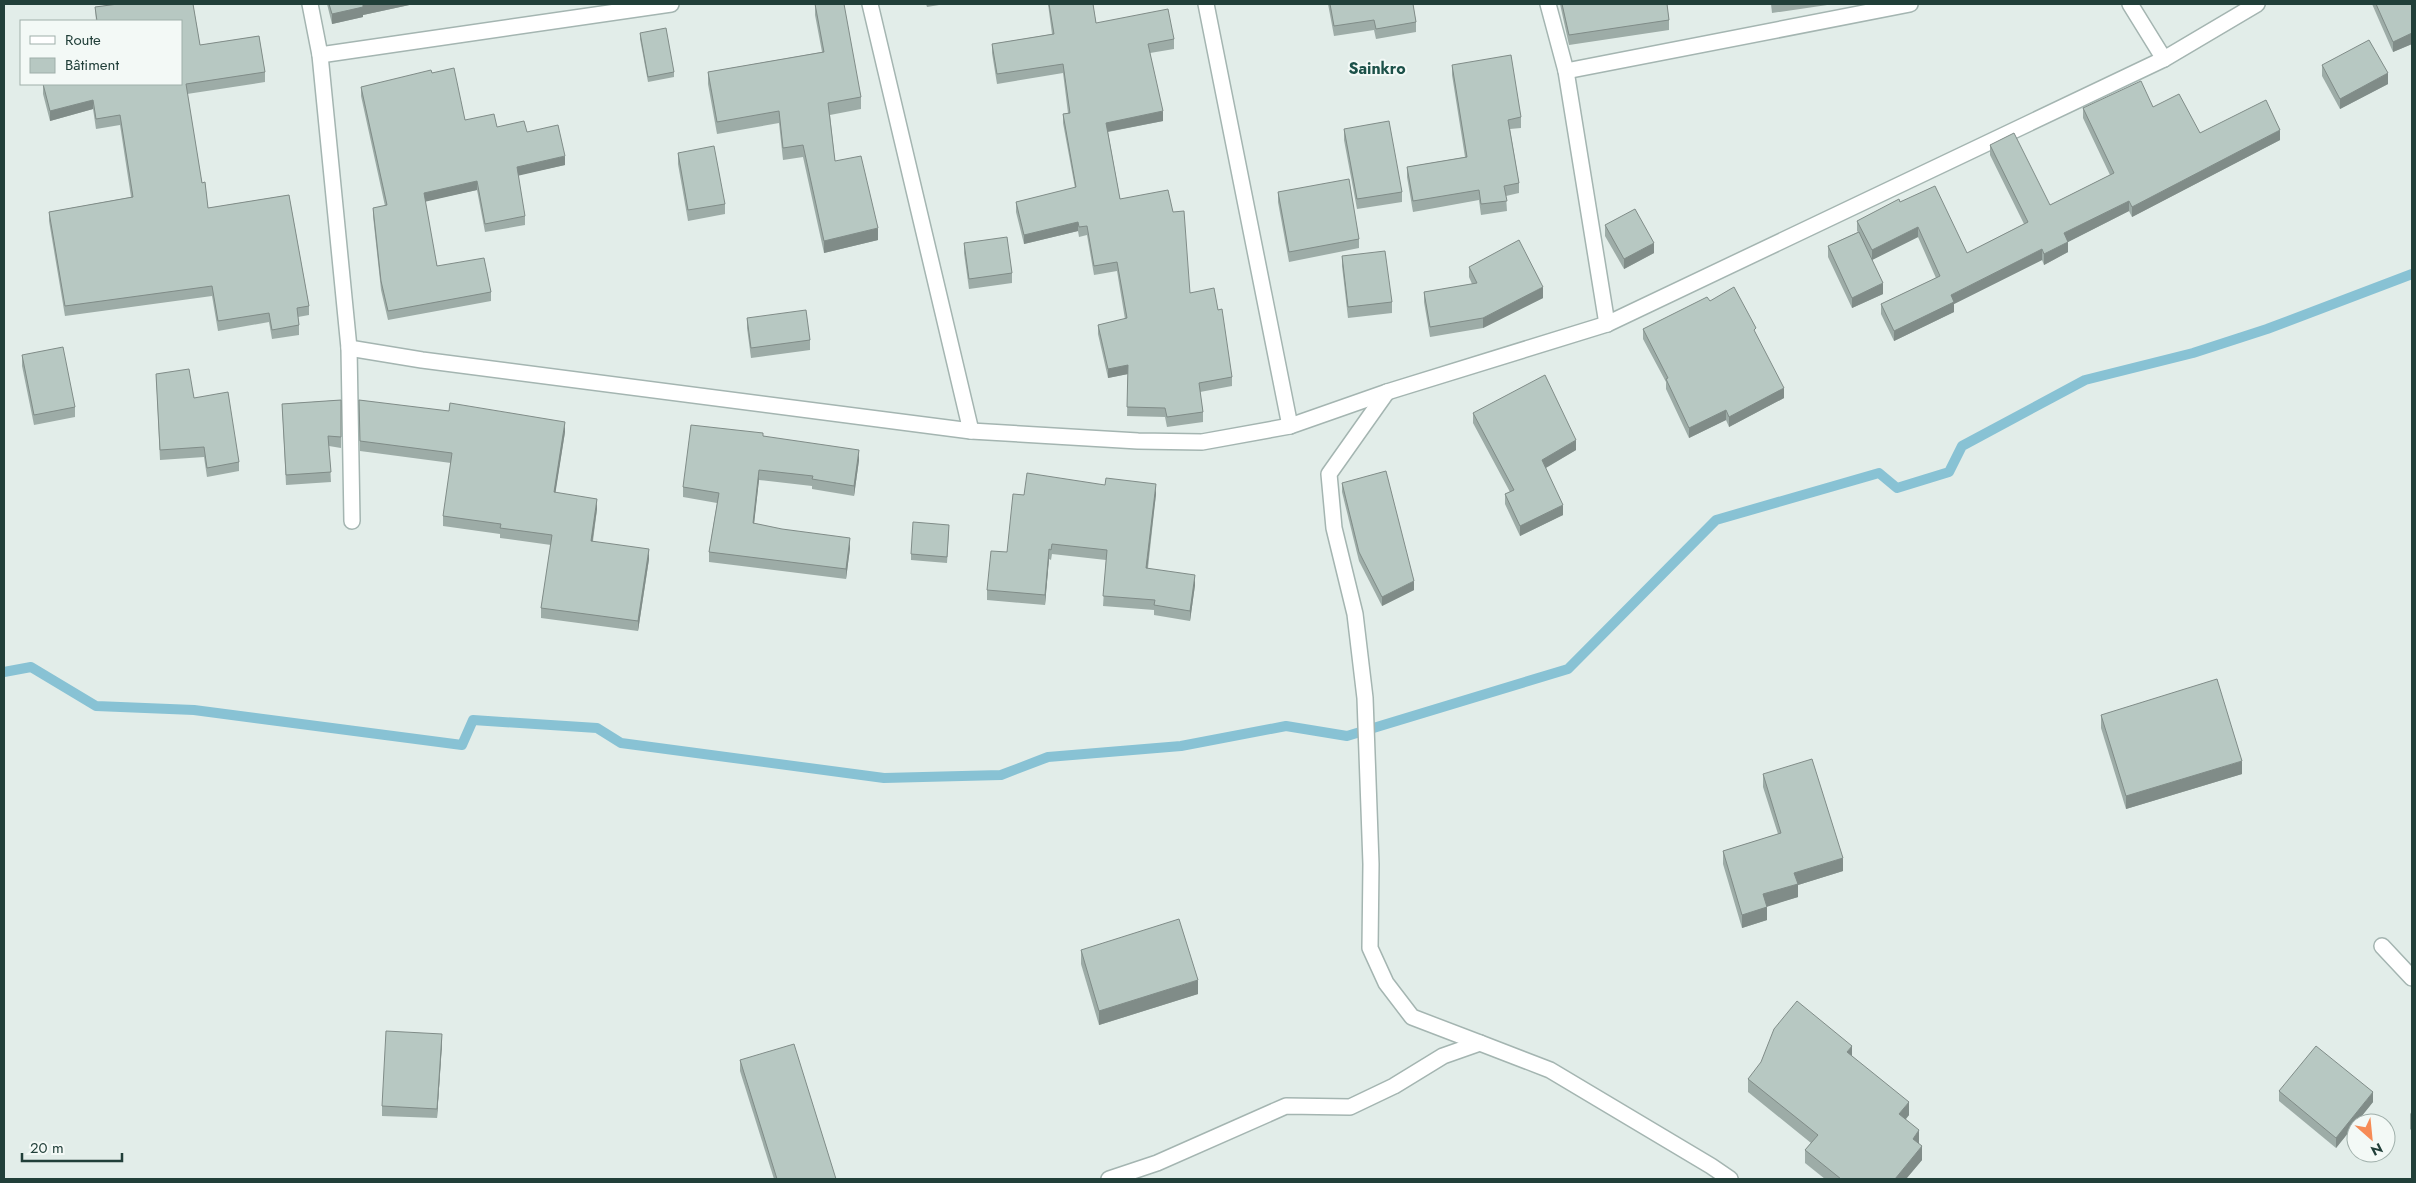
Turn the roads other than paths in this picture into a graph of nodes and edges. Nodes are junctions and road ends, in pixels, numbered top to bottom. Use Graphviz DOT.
graph roads {
  1 [pos="310,4"];
  2 [pos="670,4"];
  3 [pos="870,4"];
  4 [pos="1206,4"];
  5 [pos="1548,4"];
  6 [pos="1910,4"];
  7 [pos="2130,4"];
  8 [pos="2257,4"];
  9 [pos="320,55"];
  10 [pos="2164,59"];
  11 [pos="1566,71"];
  12 [pos="1607,324"];
  13 [pos="349,348"];
  14 [pos="1387,392"];
  15 [pos="1290,426"];
  16 [pos="971,431"];
  17 [pos="352,521"];
  18 [pos="2382,946"];
  19 [pos="2412,978"];
  20 [pos="1480,1044"];
  21 [pos="1109,1179"];
  22 [pos="1730,1179"];
  1 -- 9 [label="street"];
  2 -- 9 [label="street"];
  3 -- 16 [label="street"];
  4 -- 15 [label="street"];
  5 -- 11 [label="street"];
  6 -- 11 [label="street"];
  7 -- 10 [label="street"];
  8 -- 10 [label="street"];
  9 -- 13 [label="street"];
  10 -- 12 [label="street"];
  11 -- 12 [label="street"];
  12 -- 14 [label="street"];
  13 -- 16 [label="street"];
  13 -- 17 [label="street"];
  14 -- 15 [label="street"];
  14 -- 20 [label="street"];
  15 -- 16 [label="street"];
  18 -- 19 [label="street"];
  20 -- 21 [label="street"];
  20 -- 22 [label="street"];
}
